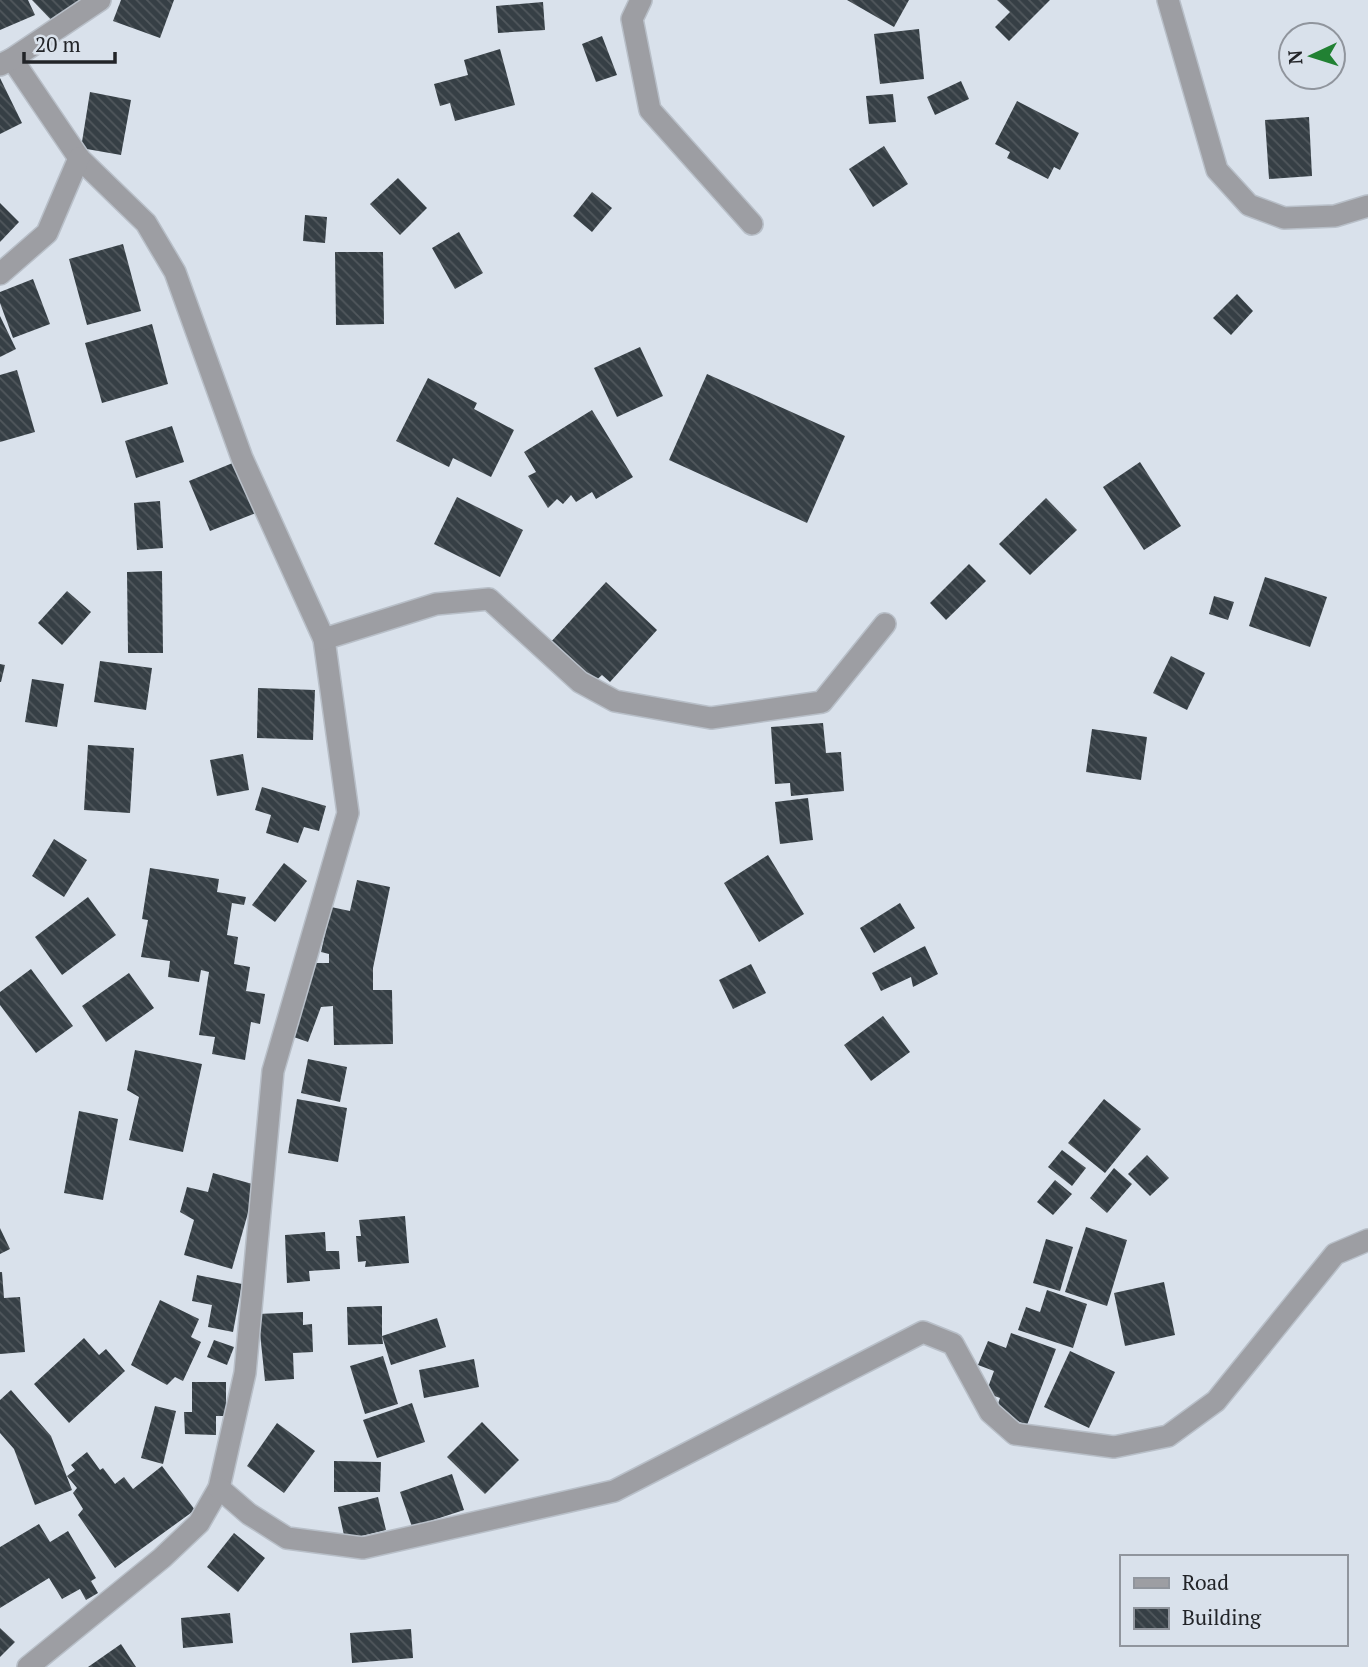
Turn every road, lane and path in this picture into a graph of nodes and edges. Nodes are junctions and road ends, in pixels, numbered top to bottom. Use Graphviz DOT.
graph roads {
  1 [pos="100,0"];
  2 [pos="641,0"];
  3 [pos="1168,0"];
  4 [pos="6,62"];
  5 [pos="79,158"];
  6 [pos="1368,206"];
  7 [pos="752,224"];
  8 [pos="0,274"];
  9 [pos="885,624"];
  10 [pos="324,639"];
  11 [pos="1368,1240"];
  12 [pos="219,1488"];
  13 [pos="28,1667"];
  1 -- 4 [label="street"];
  2 -- 7 [label="street"];
  3 -- 6 [label="street"];
  4 -- 5 [label="street"];
  5 -- 8 [label="street"];
  5 -- 10 [label="street"];
  9 -- 10 [label="street"];
  10 -- 12 [label="street"];
  11 -- 12 [label="street"];
  12 -- 13 [label="street"];
}
